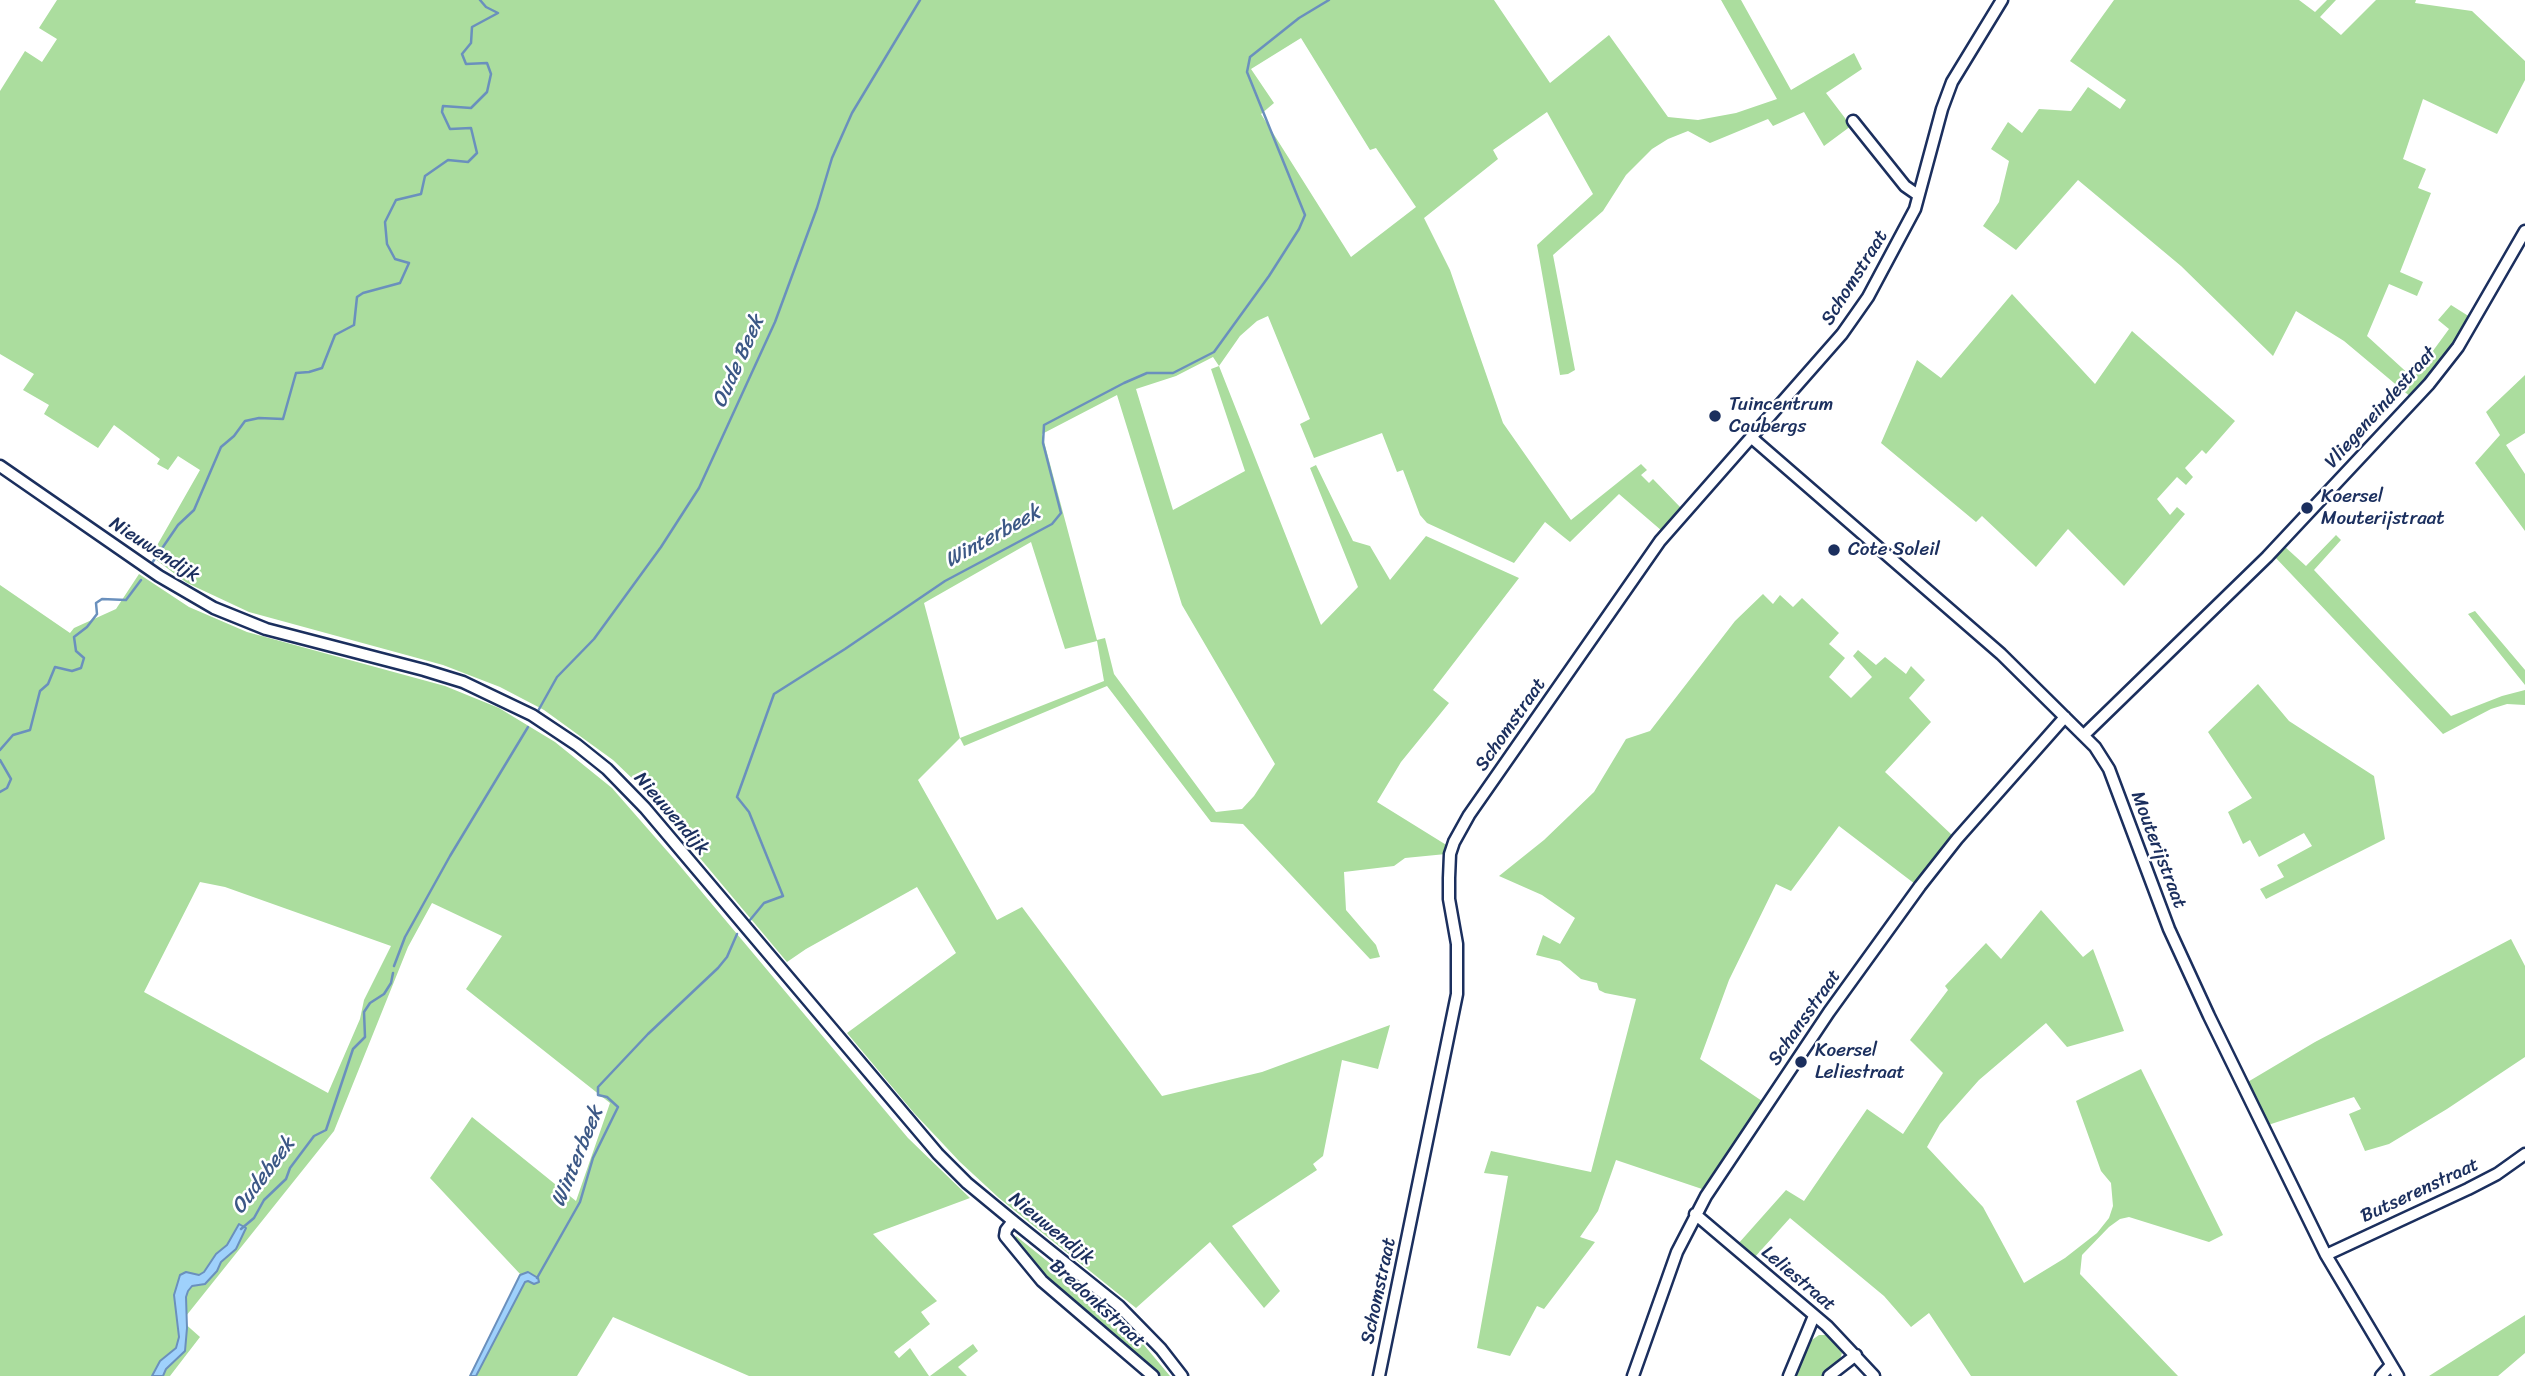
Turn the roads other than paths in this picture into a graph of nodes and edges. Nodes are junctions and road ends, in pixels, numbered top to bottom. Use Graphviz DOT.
graph roads {
  1 [pos="2002,0"];
  2 [pos="1853,121"];
  3 [pos="1918,195"];
  4 [pos="2525,230"];
  5 [pos="1752,438"];
  6 [pos="0,466"];
  7 [pos="2065,717"];
  8 [pos="2084,735"];
  9 [pos="2525,1154"];
  10 [pos="1695,1214"];
  11 [pos="1013,1221"];
  12 [pos="2326,1255"];
  13 [pos="1814,1316"];
  14 [pos="1856,1355"];
  15 [pos="2391,1365"];
  16 [pos="1153,1376"];
  17 [pos="1182,1376"];
  18 [pos="1379,1376"];
  19 [pos="1633,1376"];
  20 [pos="1789,1376"];
  21 [pos="1829,1376"];
  22 [pos="1874,1376"];
  23 [pos="2381,1376"];
  24 [pos="2398,1376"];
  1 -- 3 [label="street, Schomstraat"];
  2 -- 3 [label="street"];
  3 -- 5 [label="street, Schomstraat"];
  4 -- 8 [label="street, Vliegeneindestraat"];
  5 -- 7 [label="street, Mouterijstraat"];
  5 -- 18 [label="street, Schomstraat"];
  6 -- 11 [label="street, Nieuwendijk"];
  7 -- 8 [label="street, Mouterijstraat"];
  7 -- 10 [label="street, Schansstraat"];
  8 -- 12 [label="street, Mouterijstraat"];
  9 -- 12 [label="street, Butserenstraat"];
  10 -- 13 [label="street, Leliestraat"];
  10 -- 19 [label="street, Schansstraat"];
  11 -- 16 [label="street, Bredonkstraat"];
  11 -- 17 [label="street, Nieuwendijk"];
  12 -- 15 [label="street, Mouterijstraat"];
  13 -- 14 [label="street, Leliestraat"];
  13 -- 20 [label="street"];
  14 -- 21 [label="street"];
  14 -- 22 [label="street, Leliestraat"];
  15 -- 23 [label="street"];
  15 -- 24 [label="street, Mouterijstraat"];
}
